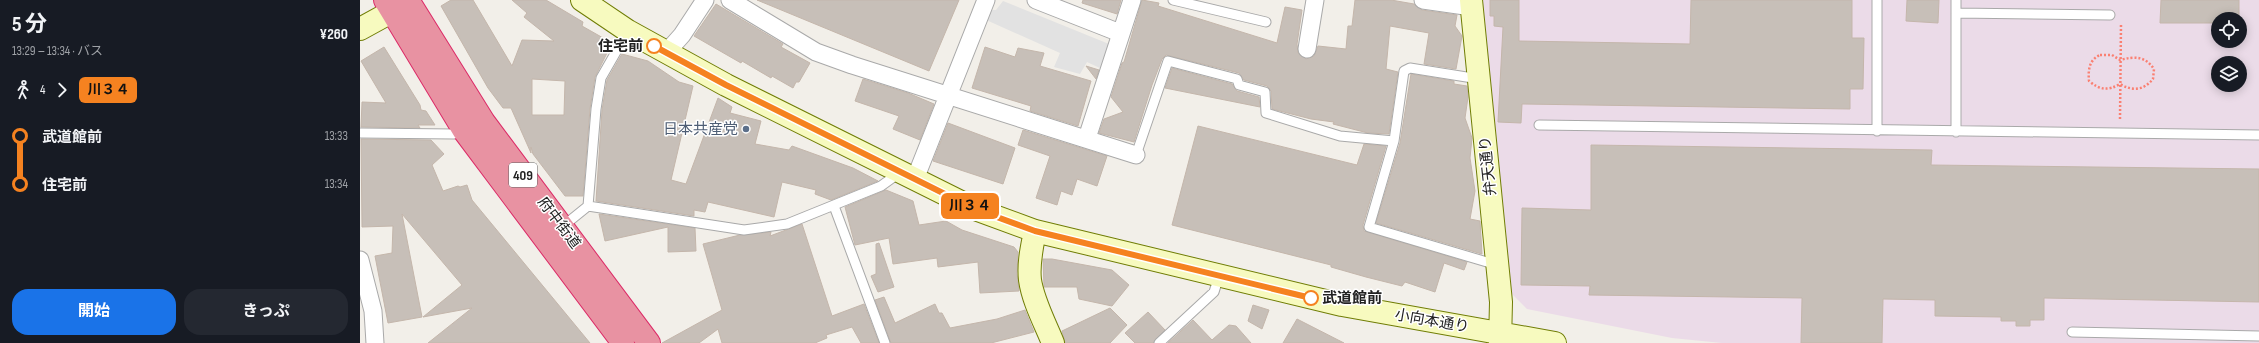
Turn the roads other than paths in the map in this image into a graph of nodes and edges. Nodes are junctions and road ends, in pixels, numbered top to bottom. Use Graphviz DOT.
graph roads {
  1 [pos="582,0"];
  2 [pos="705,0"];
  3 [pos="730,0"];
  4 [pos="986,0"];
  5 [pos="1036,0"];
  6 [pos="1132,0"];
  7 [pos="1173,0"];
  8 [pos="1315,0"];
  9 [pos="1423,0"];
  10 [pos="1877,0"];
  11 [pos="1956,0"];
  12 [pos="1472,3"];
  13 [pos="395,4"];
  14 [pos="1956,13"];
  15 [pos="2110,15"];
  16 [pos="1266,22"];
  17 [pos="360,29"];
  18 [pos="628,31"];
  19 [pos="1120,33"];
  20 [pos="1308,49"];
  21 [pos="666,53"];
  22 [pos="1479,79"];
  23 [pos="949,96"];
  24 [pos="1539,125"];
  25 [pos="464,131"];
  26 [pos="1876,131"];
  27 [pos="1956,132"];
  28 [pos="360,133"];
  29 [pos="2259,135"];
  30 [pos="1087,138"];
  31 [pos="1394,141"];
  32 [pos="1136,155"];
  33 [pos="908,176"];
  34 [pos="588,206"];
  35 [pos="834,206"];
  36 [pos="562,227"];
  37 [pos="1035,231"];
  38 [pos="360,260"];
  39 [pos="1498,266"];
  40 [pos="1219,276"];
  41 [pos="2072,332"];
  42 [pos="2259,336"];
  43 [pos="1500,338"];
  44 [pos="375,343"];
  45 [pos="623,343"];
  46 [pos="649,343"];
  47 [pos="885,343"];
  48 [pos="1053,343"];
  49 [pos="1159,343"];
  50 [pos="1555,343"];
  1 -- 18 [label="street, 小向本通り"];
  2 -- 21 [label="street"];
  3 -- 23 [label="street"];
  4 -- 23 [label="street"];
  5 -- 19 [label="street"];
  6 -- 19 [label="street"];
  7 -- 16 [label="lane"];
  8 -- 20 [label="street"];
  9 -- 12 [label="street"];
  10 -- 26 [label="lane"];
  11 -- 14 [label="lane"];
  12 -- 22 [label="street, 弁天通り"];
  13 -- 17 [label="street"];
  13 -- 25 [label="highway, 府中街道 / 409"];
  13 -- 36 [label="highway, 府中街道 / 409"];
  14 -- 15 [label="lane"];
  14 -- 27 [label="lane"];
  18 -- 21 [label="street, 小向本通り"];
  18 -- 34 [label="lane"];
  19 -- 30 [label="street"];
  21 -- 33 [label="street, 小向本通り"];
  22 -- 31 [label="lane"];
  22 -- 39 [label="street, 弁天通り"];
  23 -- 30 [label="street"];
  23 -- 33 [label="street"];
  24 -- 26 [label="lane"];
  25 -- 28 [label="lane"];
  25 -- 45 [label="highway, 府中街道 / 409"];
  26 -- 27 [label="lane"];
  27 -- 29 [label="lane"];
  30 -- 32 [label="street"];
  31 -- 32 [label="lane"];
  31 -- 39 [label="lane"];
  33 -- 35 [label="lane"];
  33 -- 37 [label="street, 小向本通り"];
  34 -- 35 [label="lane"];
  34 -- 36 [label="lane"];
  35 -- 47 [label="lane"];
  36 -- 46 [label="highway, 府中街道 / 409"];
  37 -- 40 [label="street, 小向本通り"];
  37 -- 48 [label="street"];
  38 -- 44 [label="street"];
  39 -- 43 [label="street, 弁天通り"];
  40 -- 43 [label="street, 小向本通り"];
  40 -- 49 [label="lane"];
  41 -- 42 [label="lane"];
  43 -- 50 [label="street, 小向本通り"];
}
